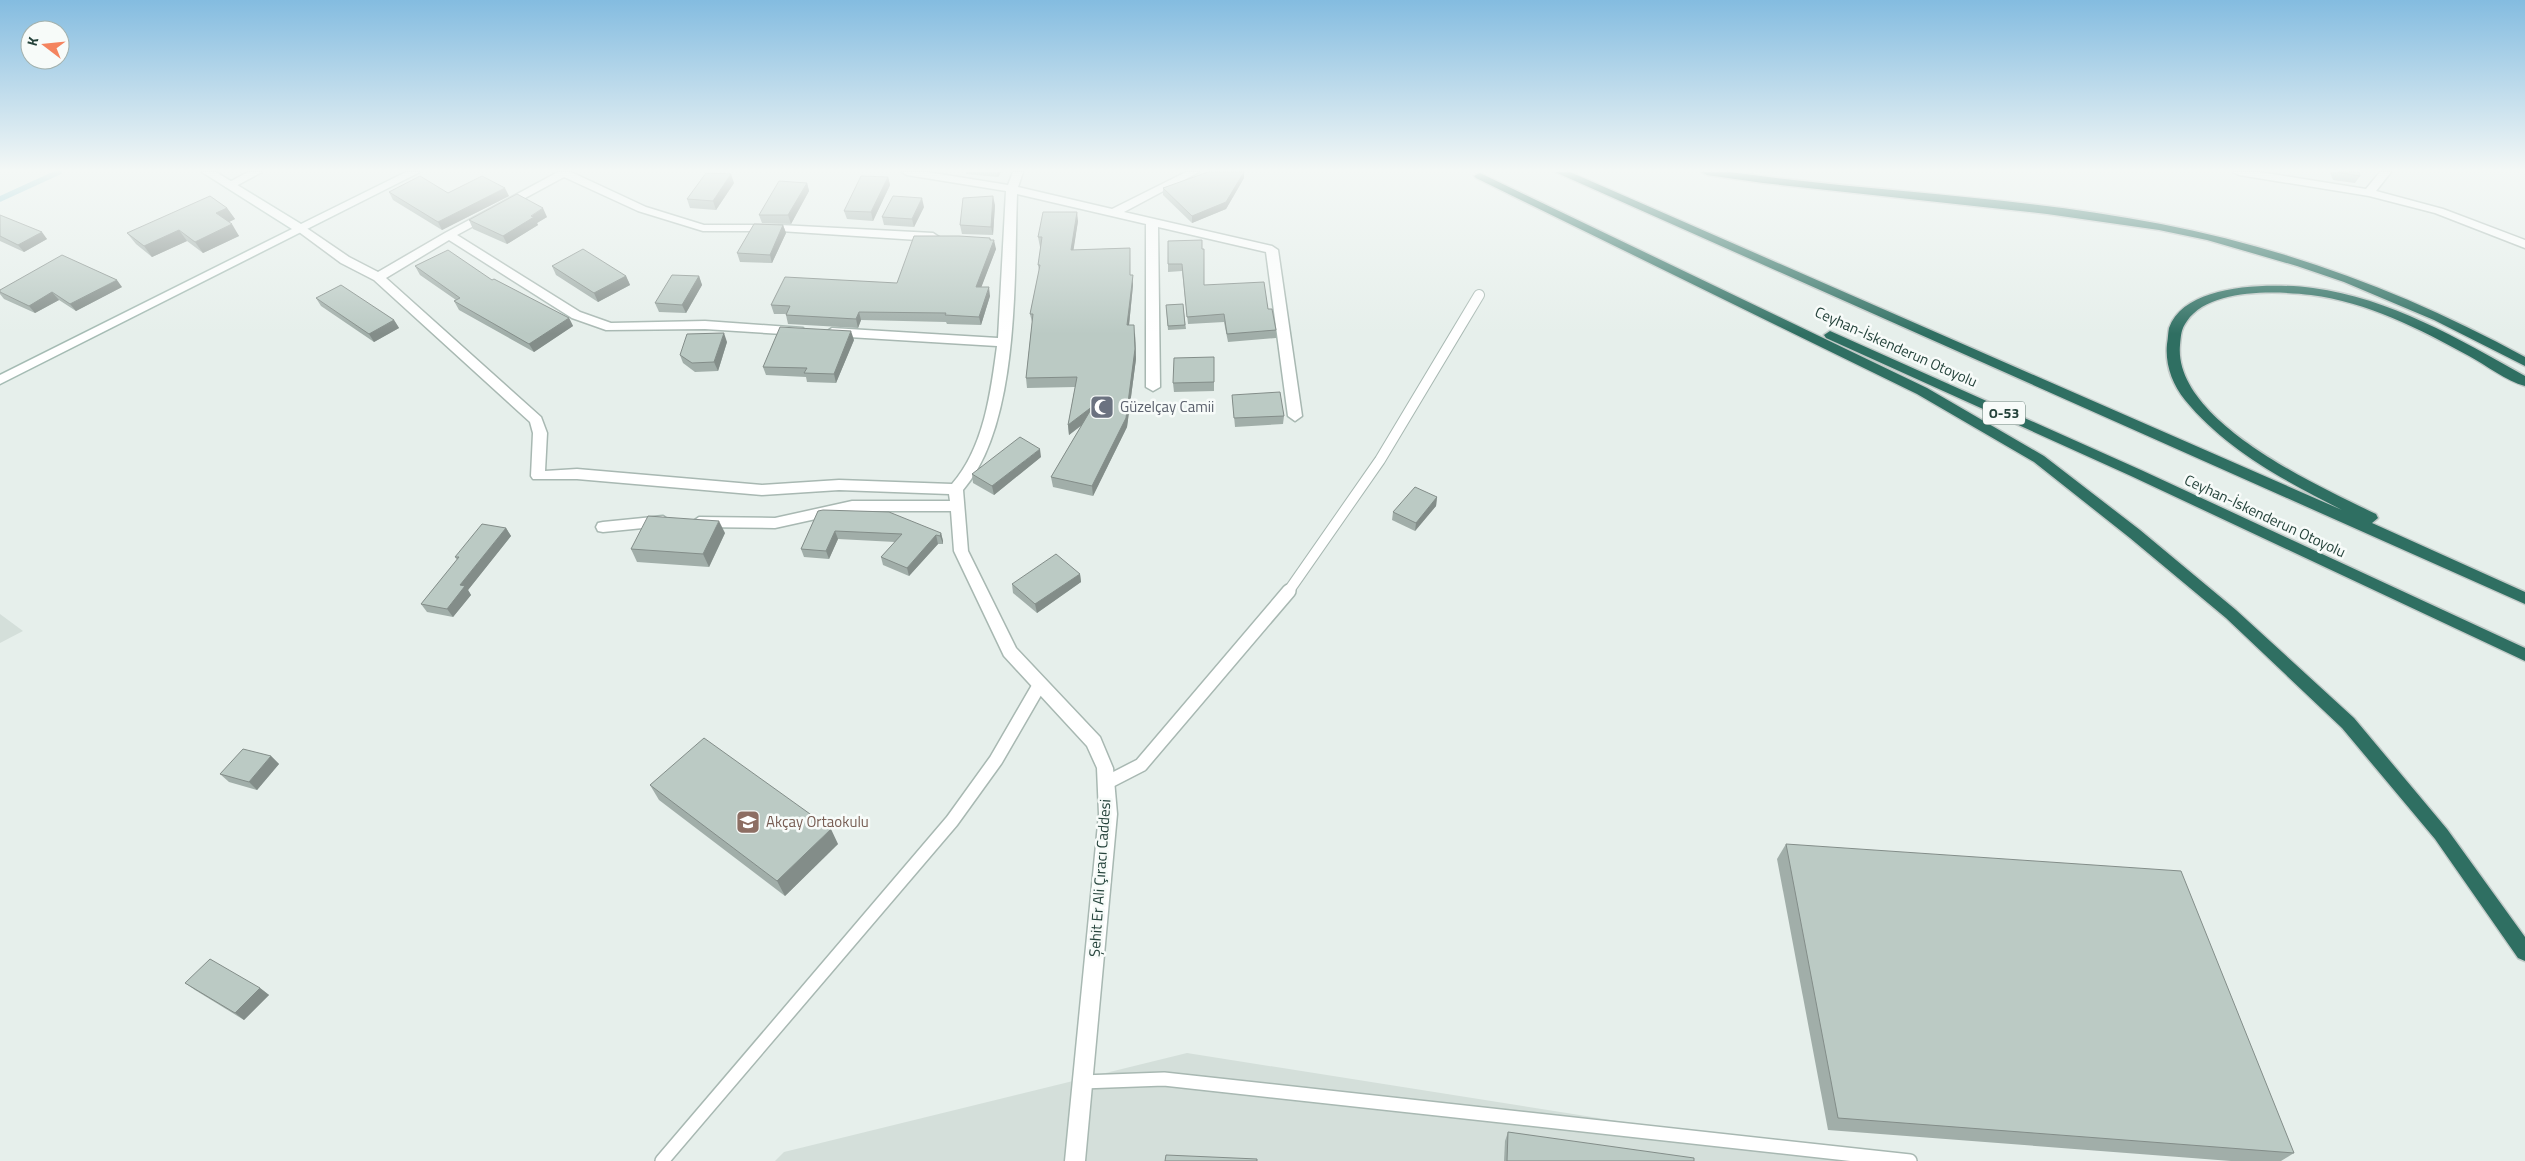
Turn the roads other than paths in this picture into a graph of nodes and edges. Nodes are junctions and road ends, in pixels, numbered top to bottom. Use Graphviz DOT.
graph roads {
  1 [pos="298,226"];
  2 [pos="305,226"];
  3 [pos="465,226"];
  4 [pos="697,226"];
  5 [pos="1006,226"];
  6 [pos="1152,226"];
  7 [pos="1170,226"];
  8 [pos="1583,226"];
  9 [pos="1590,226"];
  10 [pos="1685,226"];
  11 [pos="2155,226"];
  12 [pos="2479,226"];
  13 [pos="301,228"];
  14 [pos="449,235"];
  15 [pos="949,238"];
  16 [pos="2525,244"];
  17 [pos="378,277"];
  18 [pos="1479,295"];
  19 [pos="1003,342"];
  20 [pos="2525,362"];
  21 [pos="0,380"];
  22 [pos="2525,382"];
  23 [pos="1153,387"];
  24 [pos="1295,416"];
  25 [pos="956,489"];
  26 [pos="958,506"];
  27 [pos="603,527"];
  28 [pos="2525,594"];
  29 [pos="2525,598"];
  30 [pos="2525,655"];
  31 [pos="1040,684"];
  32 [pos="1106,783"];
  33 [pos="2525,952"];
  34 [pos="1082,1082"];
  35 [pos="662,1161"];
  36 [pos="1075,1161"];
  37 [pos="1910,1161"];
  1 -- 13 [label="street"];
  2 -- 13 [label="street"];
  3 -- 14 [label="street"];
  4 -- 15 [label="street"];
  5 -- 19 [label="street"];
  6 -- 23 [label="street"];
  7 -- 24 [label="street"];
  8 -- 33 [label="highway"];
  9 -- 30 [label="highway, Ceyhan-İskenderun Otoyolu / O-53"];
  10 -- 29 [label="highway, Ceyhan-İskenderun Otoyolu"];
  11 -- 20 [label="highway"];
  12 -- 16 [label="street"];
  13 -- 17 [label="street"];
  13 -- 21 [label="street"];
  14 -- 17 [label="street"];
  14 -- 19 [label="street"];
  17 -- 25 [label="street"];
  18 -- 32 [label="lane"];
  19 -- 25 [label="street"];
  22 -- 28 [label="highway"];
  25 -- 26 [label="street, Şehit Er Ali Çıracı Caddesi"];
  26 -- 27 [label="street"];
  26 -- 31 [label="street, Şehit Er Ali Çıracı Caddesi"];
  31 -- 32 [label="street, Şehit Er Ali Çıracı Caddesi"];
  31 -- 35 [label="lane"];
  32 -- 34 [label="street, Şehit Er Ali Çıracı Caddesi"];
  34 -- 36 [label="street, Şehit Er Ali Çıracı Caddesi"];
  34 -- 37 [label="lane"];
}
